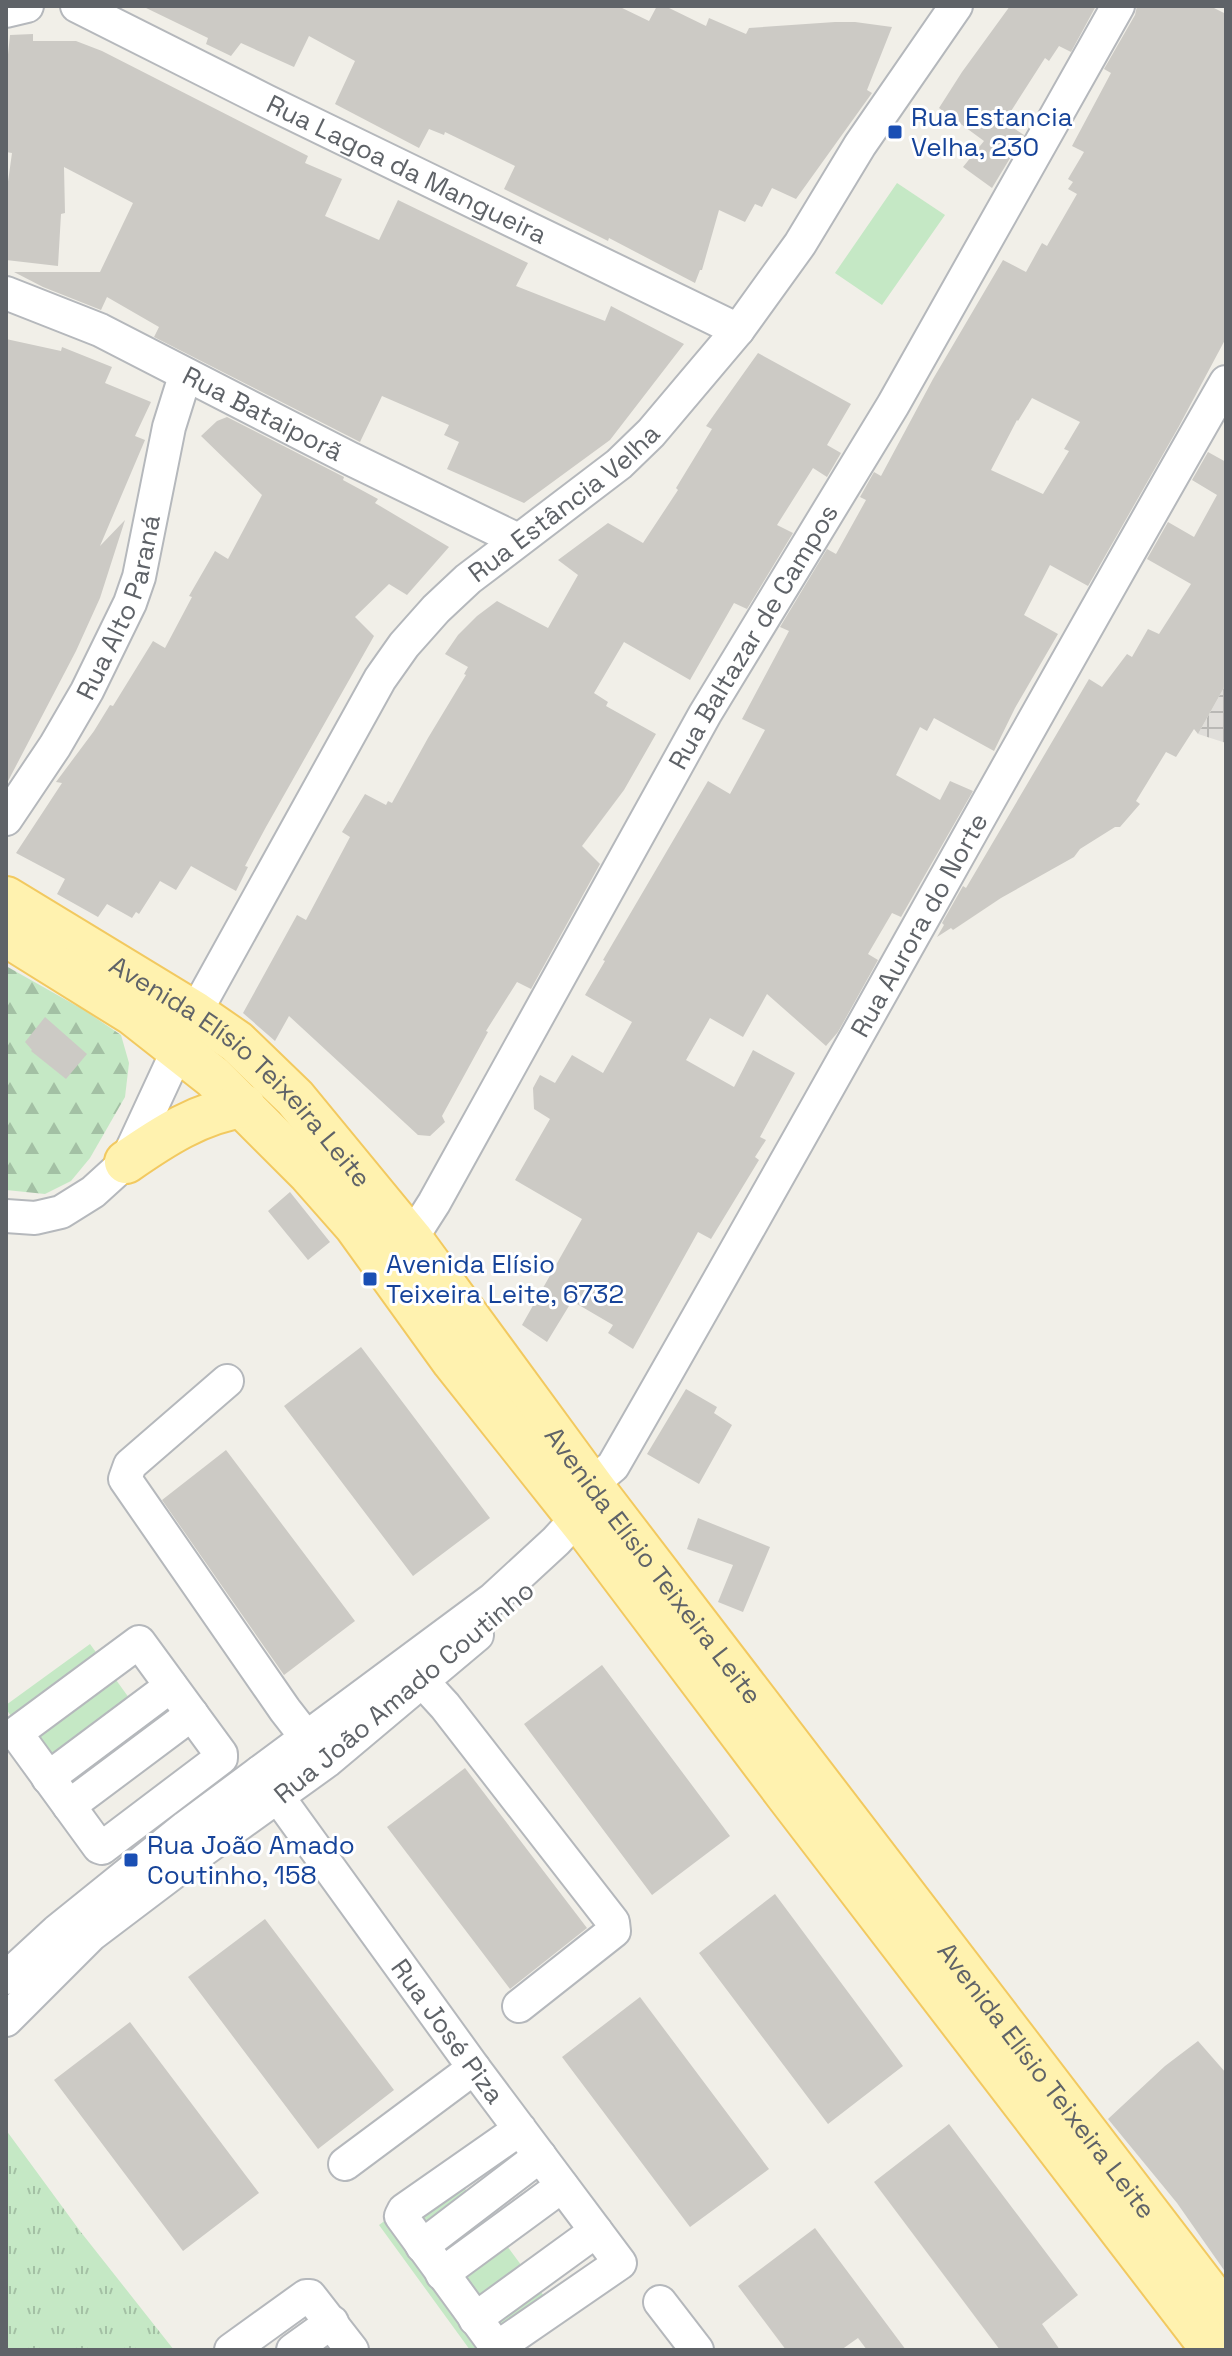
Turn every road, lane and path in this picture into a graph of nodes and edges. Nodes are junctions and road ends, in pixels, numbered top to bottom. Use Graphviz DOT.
graph roads {
  1 [pos="27,6"];
  2 [pos="77,6"];
  3 [pos="956,6"];
  4 [pos="1118,6"];
  5 [pos="6,11"];
  6 [pos="6,293"];
  7 [pos="738,330"];
  8 [pos="185,376"];
  9 [pos="1226,382"];
  10 [pos="518,540"];
  11 [pos="6,819"];
  12 [pos="6,898"];
  13 [pos="6,935"];
  14 [pos="187,1031"];
  15 [pos="244,1106"];
  16 [pos="126,1162"];
  17 [pos="6,1216"];
  18 [pos="397,1251"];
  19 [pos="227,1381"];
  20 [pos="596,1502"];
  21 [pos="423,1682"];
  22 [pos="181,1700"];
  23 [pos="306,1737"];
  24 [pos="269,1785"];
  25 [pos="58,1791"];
  26 [pos="167,1800"];
  27 [pos="186,1827"];
  28 [pos="6,1978"];
  29 [pos="519,2006"];
  30 [pos="6,2020"];
  31 [pos="474,2068"];
  32 [pos="345,2164"];
  33 [pos="569,2194"];
  34 [pos="448,2282"];
  35 [pos="660,2302"];
  36 [pos="1226,2315"];
  37 [pos="334,2333"];
  38 [pos="231,2350"];
  39 [pos="264,2350"];
  40 [pos="293,2350"];
  41 [pos="697,2350"];
  42 [pos="1213,2350"];
  1 -- 5 [label="street"];
  2 -- 7 [label="street, Rua Lagoa da Mangueira"];
  3 -- 7 [label="street, Rua Estância Velha"];
  4 -- 18 [label="street, Rua Baltazar de Campos"];
  6 -- 8 [label="street, Rua Bataiporã"];
  7 -- 10 [label="street, Rua Estância Velha"];
  8 -- 10 [label="street, Rua Bataiporã"];
  8 -- 11 [label="street, Rua Alto Paraná"];
  9 -- 20 [label="street, Rua Aurora do Norte"];
  10 -- 14 [label="street, Rua Estância Velha"];
  12 -- 14 [label="main road, Avenida Elísio Teixeira Leite"];
  13 -- 14 [label="main road, Avenida Elísio Teixeira Leite"];
  14 -- 15 [label="main road, Avenida Elísio Teixeira Leite"];
  14 -- 16 [label="street, Rua Estância Velha"];
  14 -- 18 [label="main road, Avenida Elísio Teixeira Leite"];
  15 -- 16 [label="main road"];
  15 -- 18 [label="main road, Avenida Elísio Teixeira Leite"];
  16 -- 17 [label="street"];
  18 -- 20 [label="main road, Avenida Elísio Teixeira Leite"];
  19 -- 23 [label="street"];
  20 -- 21 [label="street, Rua João Amado Coutinho"];
  20 -- 23 [label="street, Rua João Amado Coutinho"];
  20 -- 36 [label="main road, Avenida Elísio Teixeira Leite"];
  20 -- 42 [label="main road, Avenida Elísio Teixeira Leite"];
  21 -- 24 [label="street, Rua João Amado Coutinho"];
  21 -- 29 [label="street"];
  22 -- 25 [label="street"];
  22 -- 25 [label="street"];
  22 -- 25 [label="street"];
  22 -- 26 [label="street"];
  23 -- 24 [label="street, Rua João Amado Coutinho"];
  24 -- 27 [label="street, Rua João Amado Coutinho"];
  24 -- 30 [label="street, Rua João Amado Coutinho"];
  24 -- 31 [label="street, Rua José Piza"];
  25 -- 26 [label="street"];
  26 -- 27 [label="street"];
  27 -- 28 [label="street, Rua João Amado Coutinho"];
  31 -- 32 [label="street"];
  31 -- 33 [label="street, Rua José Piza"];
  33 -- 34 [label="street"];
  33 -- 34 [label="street"];
  33 -- 34 [label="street"];
  33 -- 34 [label="street"];
  35 -- 41 [label="street"];
  37 -- 38 [label="street"];
  37 -- 39 [label="street"];
  37 -- 40 [label="street"];
}
